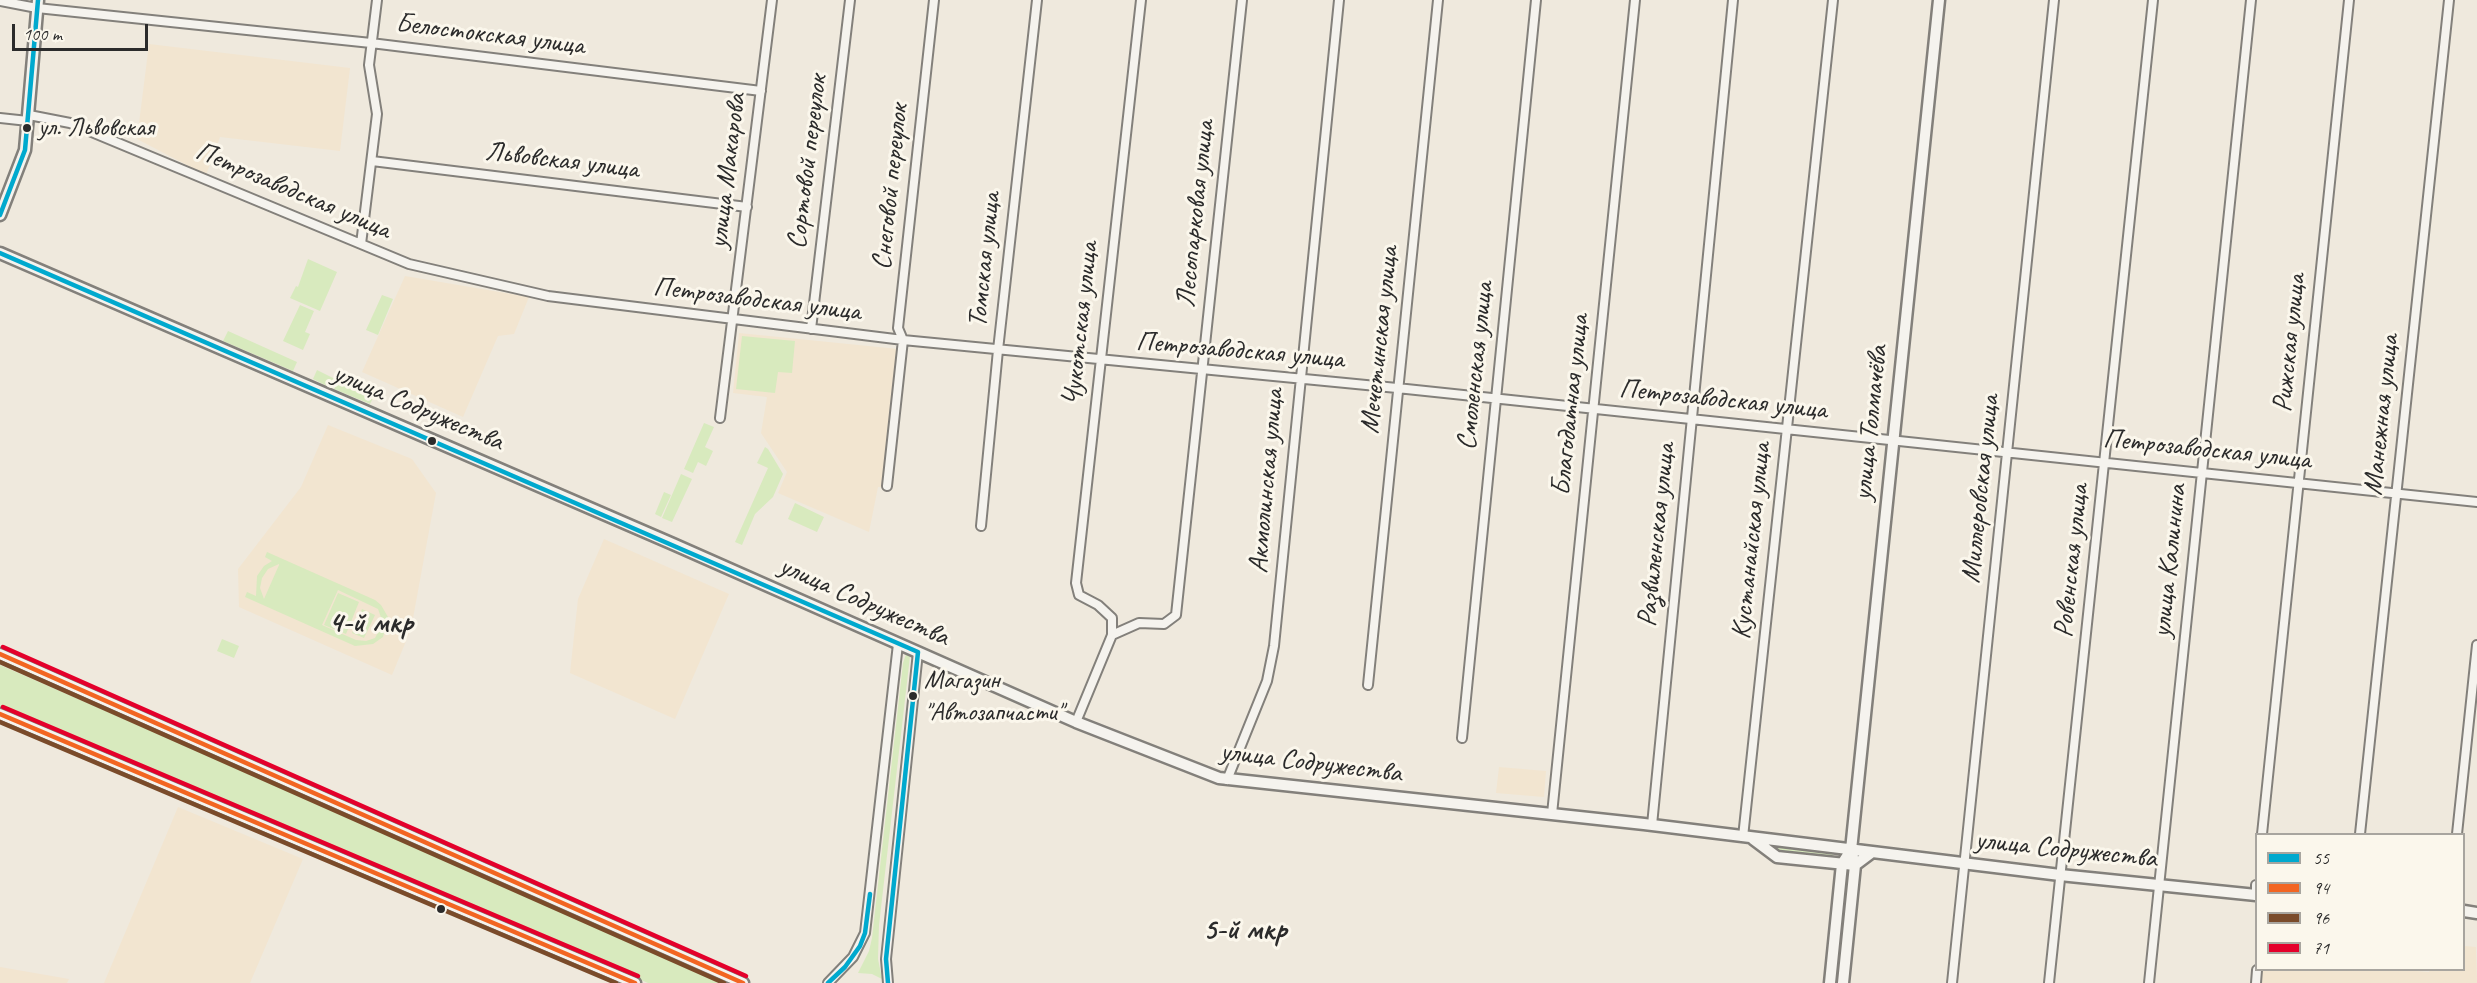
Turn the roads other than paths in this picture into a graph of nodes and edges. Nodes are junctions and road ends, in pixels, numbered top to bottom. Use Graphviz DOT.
graph roads {
  1 [pos="377,0"];
  2 [pos="772,0"];
  3 [pos="850,0"];
  4 [pos="934,0"];
  5 [pos="1037,0"];
  6 [pos="1141,0"];
  7 [pos="1242,0"];
  8 [pos="1339,0"];
  9 [pos="1438,0"];
  10 [pos="1536,0"];
  11 [pos="1635,0"];
  12 [pos="1733,0"];
  13 [pos="1833,0"];
  14 [pos="1939,0"];
  15 [pos="2054,0"];
  16 [pos="2153,0"];
  17 [pos="2251,0"];
  18 [pos="2349,0"];
  19 [pos="2449,0"];
  20 [pos="0,1"];
  21 [pos="37,4"];
  22 [pos="371,43"];
  23 [pos="761,91"];
  24 [pos="0,118"];
  25 [pos="28,118"];
  26 [pos="372,161"];
  27 [pos="747,207"];
  28 [pos="0,215"];
  29 [pos="362,244"];
  30 [pos="0,253"];
  31 [pos="732,319"];
  32 [pos="811,329"];
  33 [pos="903,340"];
  34 [pos="998,350"];
  35 [pos="1099,360"];
  36 [pos="1202,371"];
  37 [pos="1299,379"];
  38 [pos="1397,388"];
  39 [pos="1495,399"];
  40 [pos="1593,410"];
  41 [pos="720,418"];
  42 [pos="1691,420"];
  43 [pos="1786,429"];
  44 [pos="1893,441"];
  45 [pos="2007,453"];
  46 [pos="2105,462"];
  47 [pos="2201,472"];
  48 [pos="2299,482"];
  49 [pos="887,486"];
  50 [pos="2396,492"];
  51 [pos="2477,502"];
  52 [pos="981,526"];
  53 [pos="1112,635"];
  54 [pos="898,644"];
  55 [pos="2477,645"];
  56 [pos="918,652"];
  57 [pos="0,654"];
  58 [pos="1368,685"];
  59 [pos="0,714"];
  60 [pos="1076,722"];
  61 [pos="1462,738"];
  62 [pos="1227,780"];
  63 [pos="1552,814"];
  64 [pos="1652,825"];
  65 [pos="2262,833"];
  66 [pos="2360,833"];
  67 [pos="2457,833"];
  68 [pos="1746,837"];
  69 [pos="1851,850"];
  70 [pos="1871,853"];
  71 [pos="1965,863"];
  72 [pos="1842,864"];
  73 [pos="1855,865"];
  74 [pos="2060,875"];
  75 [pos="2160,884"];
  76 [pos="2255,895"];
  77 [pos="635,983"];
  78 [pos="743,983"];
  79 [pos="828,983"];
  80 [pos="888,983"];
  81 [pos="1830,983"];
  82 [pos="1843,983"];
  83 [pos="1952,983"];
  84 [pos="2049,983"];
  85 [pos="2149,983"];
  1 -- 22 [label="street"];
  2 -- 23 [label="street, улица Макарова"];
  3 -- 32 [label="street, Сортовой переулок"];
  4 -- 33 [label="street, Снеговой переулок"];
  5 -- 34 [label="street, Томская улица"];
  6 -- 35 [label="street, Чукотская улица"];
  7 -- 36 [label="street, Лесопарковая улица"];
  8 -- 37 [label="street, Акмолинская улица"];
  9 -- 38 [label="street, Мечетинская улица"];
  10 -- 39 [label="street, Смоленская улица"];
  11 -- 40 [label="street, Благодатная улица"];
  12 -- 42 [label="street, Развиленская улица"];
  13 -- 43 [label="street, Кустанайская улица"];
  14 -- 44 [label="street, улица Толмачёва"];
  15 -- 45 [label="street, Миллеровская улица"];
  16 -- 46 [label="street, Ровенская улица"];
  17 -- 47 [label="street, улица Калинина"];
  18 -- 48 [label="street, Рижская улица"];
  19 -- 50 [label="street, Манежная улица"];
  20 -- 21 [label="street, Белостокская улица"];
  21 -- 22 [label="street, Белостокская улица"];
  21 -- 25 [label="street"];
  22 -- 23 [label="street, Белостокская улица"];
  22 -- 26 [label="street"];
  23 -- 27 [label="street, улица Макарова"];
  24 -- 25 [label="street"];
  25 -- 28 [label="street"];
  25 -- 29 [label="street, Петрозаводская улица"];
  26 -- 27 [label="street, Львовская улица"];
  26 -- 29 [label="street"];
  27 -- 31 [label="street, улица Макарова"];
  29 -- 31 [label="street, Петрозаводская улица"];
  30 -- 54 [label="street, улица Содружества"];
  31 -- 32 [label="street, Петрозаводская улица"];
  31 -- 41 [label="street, улица Макарова"];
  32 -- 33 [label="street, Петрозаводская улица"];
  33 -- 34 [label="street, Петрозаводская улица"];
  33 -- 49 [label="street, Снеговой переулок"];
  34 -- 35 [label="street, Петрозаводская улица"];
  34 -- 52 [label="street, Томская улица"];
  35 -- 36 [label="street, Петрозаводская улица"];
  35 -- 53 [label="street, Чукотская улица"];
  36 -- 37 [label="street, Петрозаводская улица"];
  36 -- 53 [label="street, Лесопарковая улица"];
  37 -- 38 [label="street, Петрозаводская улица"];
  37 -- 62 [label="street, Акмолинская улица"];
  38 -- 39 [label="street, Петрозаводская улица"];
  38 -- 58 [label="street, Мечетинская улица"];
  39 -- 40 [label="street, Петрозаводская улица"];
  39 -- 61 [label="street, Смоленская улица"];
  40 -- 42 [label="street, Петрозаводская улица"];
  40 -- 63 [label="street, Благодатная улица"];
  42 -- 43 [label="street, Петрозаводская улица"];
  42 -- 64 [label="street, Развиленская улица"];
  43 -- 44 [label="street, Петрозаводская улица"];
  43 -- 68 [label="street, Кустанайская улица"];
  44 -- 45 [label="street, Петрозаводская улица"];
  44 -- 69 [label="street, улица Толмачёва"];
  45 -- 46 [label="street, Петрозаводская улица"];
  45 -- 71 [label="street, Миллеровская улица"];
  46 -- 47 [label="street, Петрозаводская улица"];
  46 -- 74 [label="street, Ровенская улица"];
  47 -- 48 [label="street, Петрозаводская улица"];
  47 -- 75 [label="street, улица Калинина"];
  48 -- 50 [label="street, Петрозаводская улица"];
  48 -- 65 [label="street, Рижская улица"];
  50 -- 51 [label="street, Петрозаводская улица"];
  50 -- 66 [label="street, Манежная улица"];
  53 -- 60 [label="street"];
  54 -- 56 [label="street, улица Содружества"];
  54 -- 79 [label="street"];
  55 -- 67 [label="street"];
  56 -- 60 [label="street, улица Содружества"];
  56 -- 80 [label="street"];
  57 -- 78 [label="street"];
  59 -- 77 [label="street"];
  60 -- 62 [label="street, улица Содружества"];
  62 -- 63 [label="street, улица Содружества"];
  63 -- 64 [label="street, улица Содружества"];
  64 -- 68 [label="street, улица Содружества"];
  68 -- 69 [label="street, улица Содружества"];
  68 -- 72 [label="street, улица Содружества"];
  69 -- 70 [label="street, улица Содружества"];
  69 -- 72 [label="street, улица Толмачёва"];
  69 -- 73 [label="street, улица Толмачёва"];
  70 -- 71 [label="street, улица Содружества"];
  70 -- 73 [label="street"];
  71 -- 74 [label="street, улица Содружества"];
  71 -- 83 [label="street, Миллеровская улица"];
  72 -- 73 [label="street, улица Содружества"];
  72 -- 81 [label="street, улица Толмачёва"];
  73 -- 82 [label="street, улица Толмачёва"];
  74 -- 75 [label="street, улица Содружества"];
  74 -- 84 [label="street, Ровенская улица"];
  75 -- 76 [label="street, улица Содружества"];
  75 -- 85 [label="street, улица Калинина"];
}
